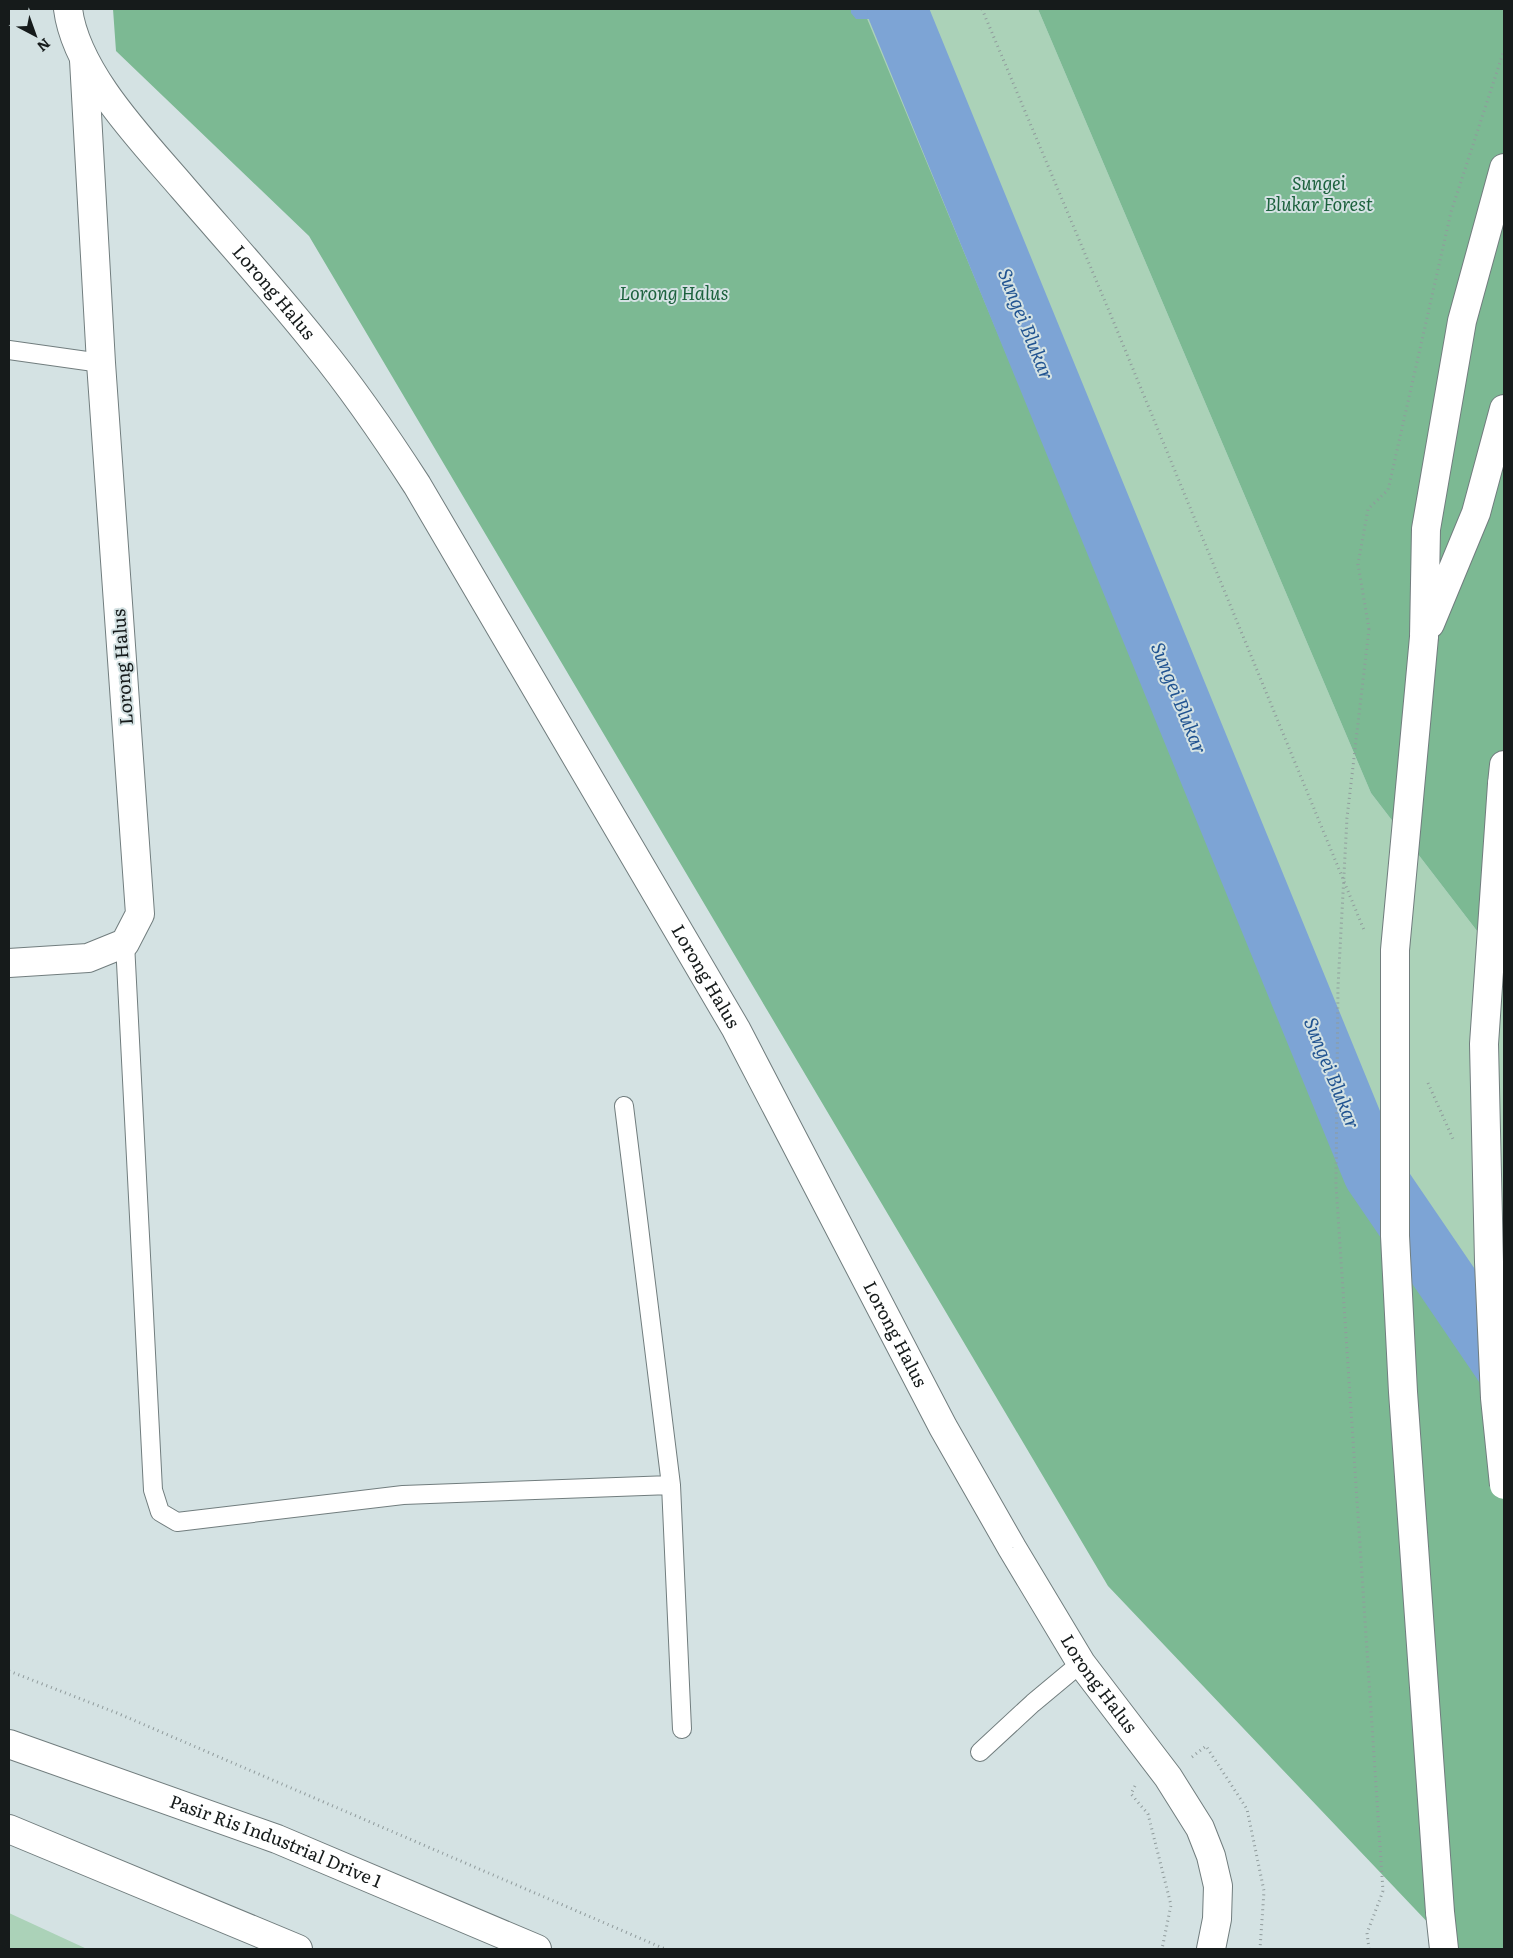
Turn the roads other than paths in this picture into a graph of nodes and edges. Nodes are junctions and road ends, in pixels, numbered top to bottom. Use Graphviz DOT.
graph roads {
  1 [pos="68,9"];
  2 [pos="84,58"];
  3 [pos="1504,168"];
  4 [pos="9,350"];
  5 [pos="101,362"];
  6 [pos="1504,409"];
  7 [pos="1424,637"];
  8 [pos="1503,774"];
  9 [pos="125,943"];
  10 [pos="9,963"];
  11 [pos="624,1106"];
  12 [pos="1504,1485"];
  13 [pos="671,1486"];
  14 [pos="1081,1662"];
  15 [pos="682,1729"];
  16 [pos="9,1744"];
  17 [pos="980,1752"];
  18 [pos="9,1829"];
  19 [pos="298,1949"];
  20 [pos="537,1949"];
  21 [pos="1211,1949"];
  22 [pos="1444,1949"];
  1 -- 2 [label="main road, Lorong Halus"];
  2 -- 5 [label="main road, Lorong Halus"];
  2 -- 14 [label="main road, Lorong Halus"];
  3 -- 7 [label="main road"];
  4 -- 5 [label="lane"];
  5 -- 9 [label="main road, Lorong Halus"];
  6 -- 7 [label="main road"];
  7 -- 22 [label="main road, bridge"];
  8 -- 12 [label="main road, bridge"];
  9 -- 10 [label="main road"];
  9 -- 13 [label="lane"];
  11 -- 13 [label="lane"];
  13 -- 15 [label="lane"];
  14 -- 17 [label="lane"];
  14 -- 21 [label="main road, Lorong Halus"];
  16 -- 20 [label="main road, Pasir Ris Industrial Drive 1"];
  18 -- 19 [label="main road"];
}
